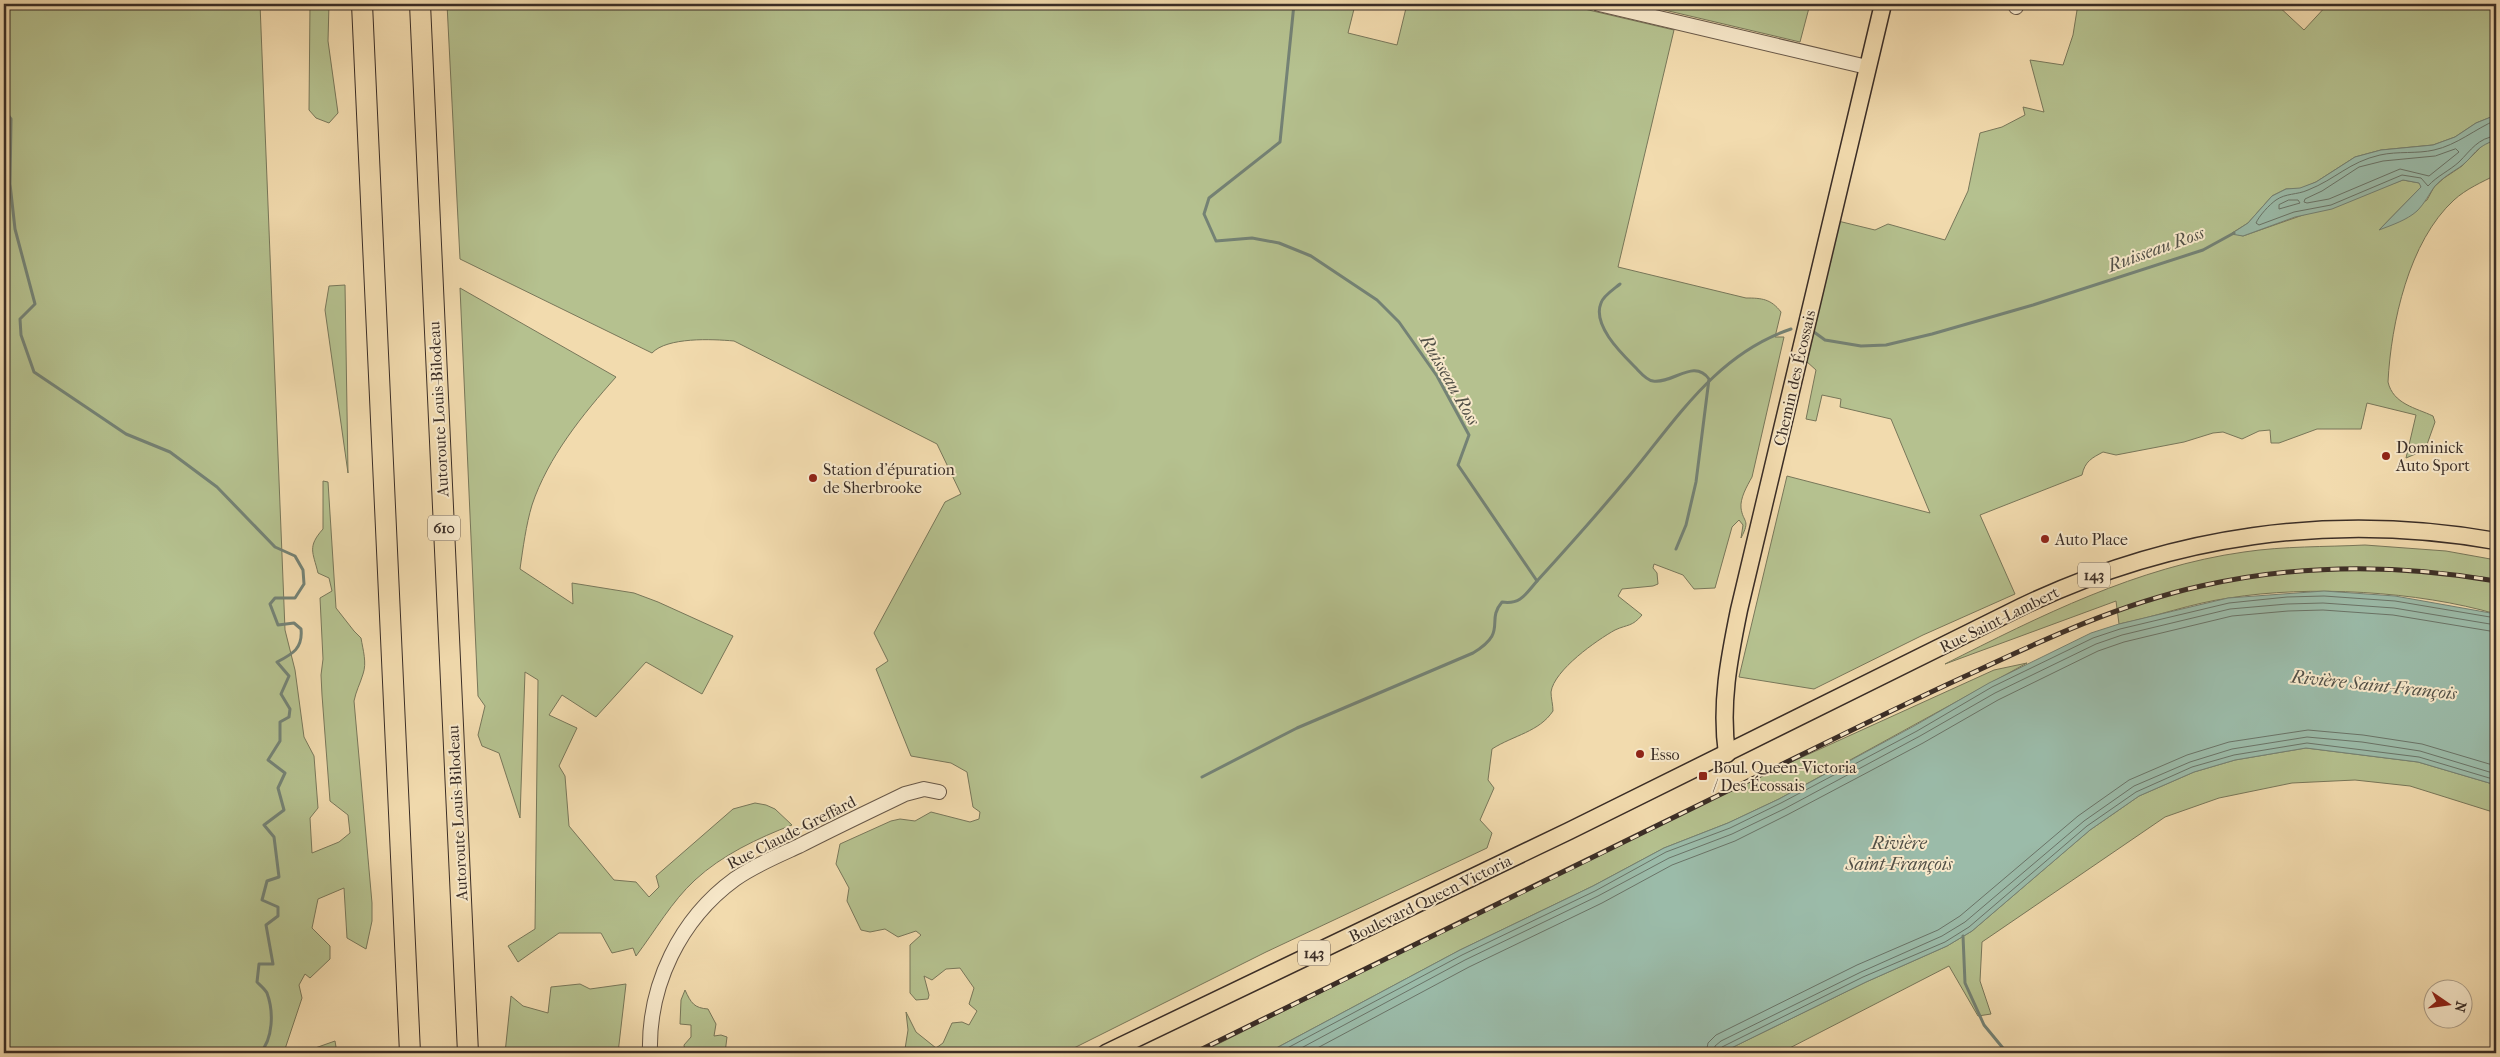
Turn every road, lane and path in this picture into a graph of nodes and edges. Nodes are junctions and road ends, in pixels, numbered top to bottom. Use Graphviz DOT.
graph roads {
  1 [pos="362,4"];
  2 [pos="420,4"];
  3 [pos="1599,4"];
  4 [pos="1883,4"];
  5 [pos="1867,67"];
  6 [pos="2496,541"];
  7 [pos="1727,754"];
  8 [pos="938,792"];
  9 [pos="410,1053"];
  10 [pos="468,1053"];
  11 [pos="650,1053"];
  12 [pos="1106,1053"];
  1 -- 9 [label="highway"];
  2 -- 10 [label="highway, Autoroute Louis-Bilodeau / 610"];
  3 -- 5 [label="street"];
  4 -- 5 [label="main road, Chemin des Écossais"];
  5 -- 7 [label="main road, Chemin des Écossais"];
  6 -- 7 [label="main road, Rue Saint-Lambert / 143"];
  7 -- 12 [label="main road, Boulevard Queen-Victoria / 143"];
  8 -- 11 [label="street, Rue Claude-Greffard"];
}
